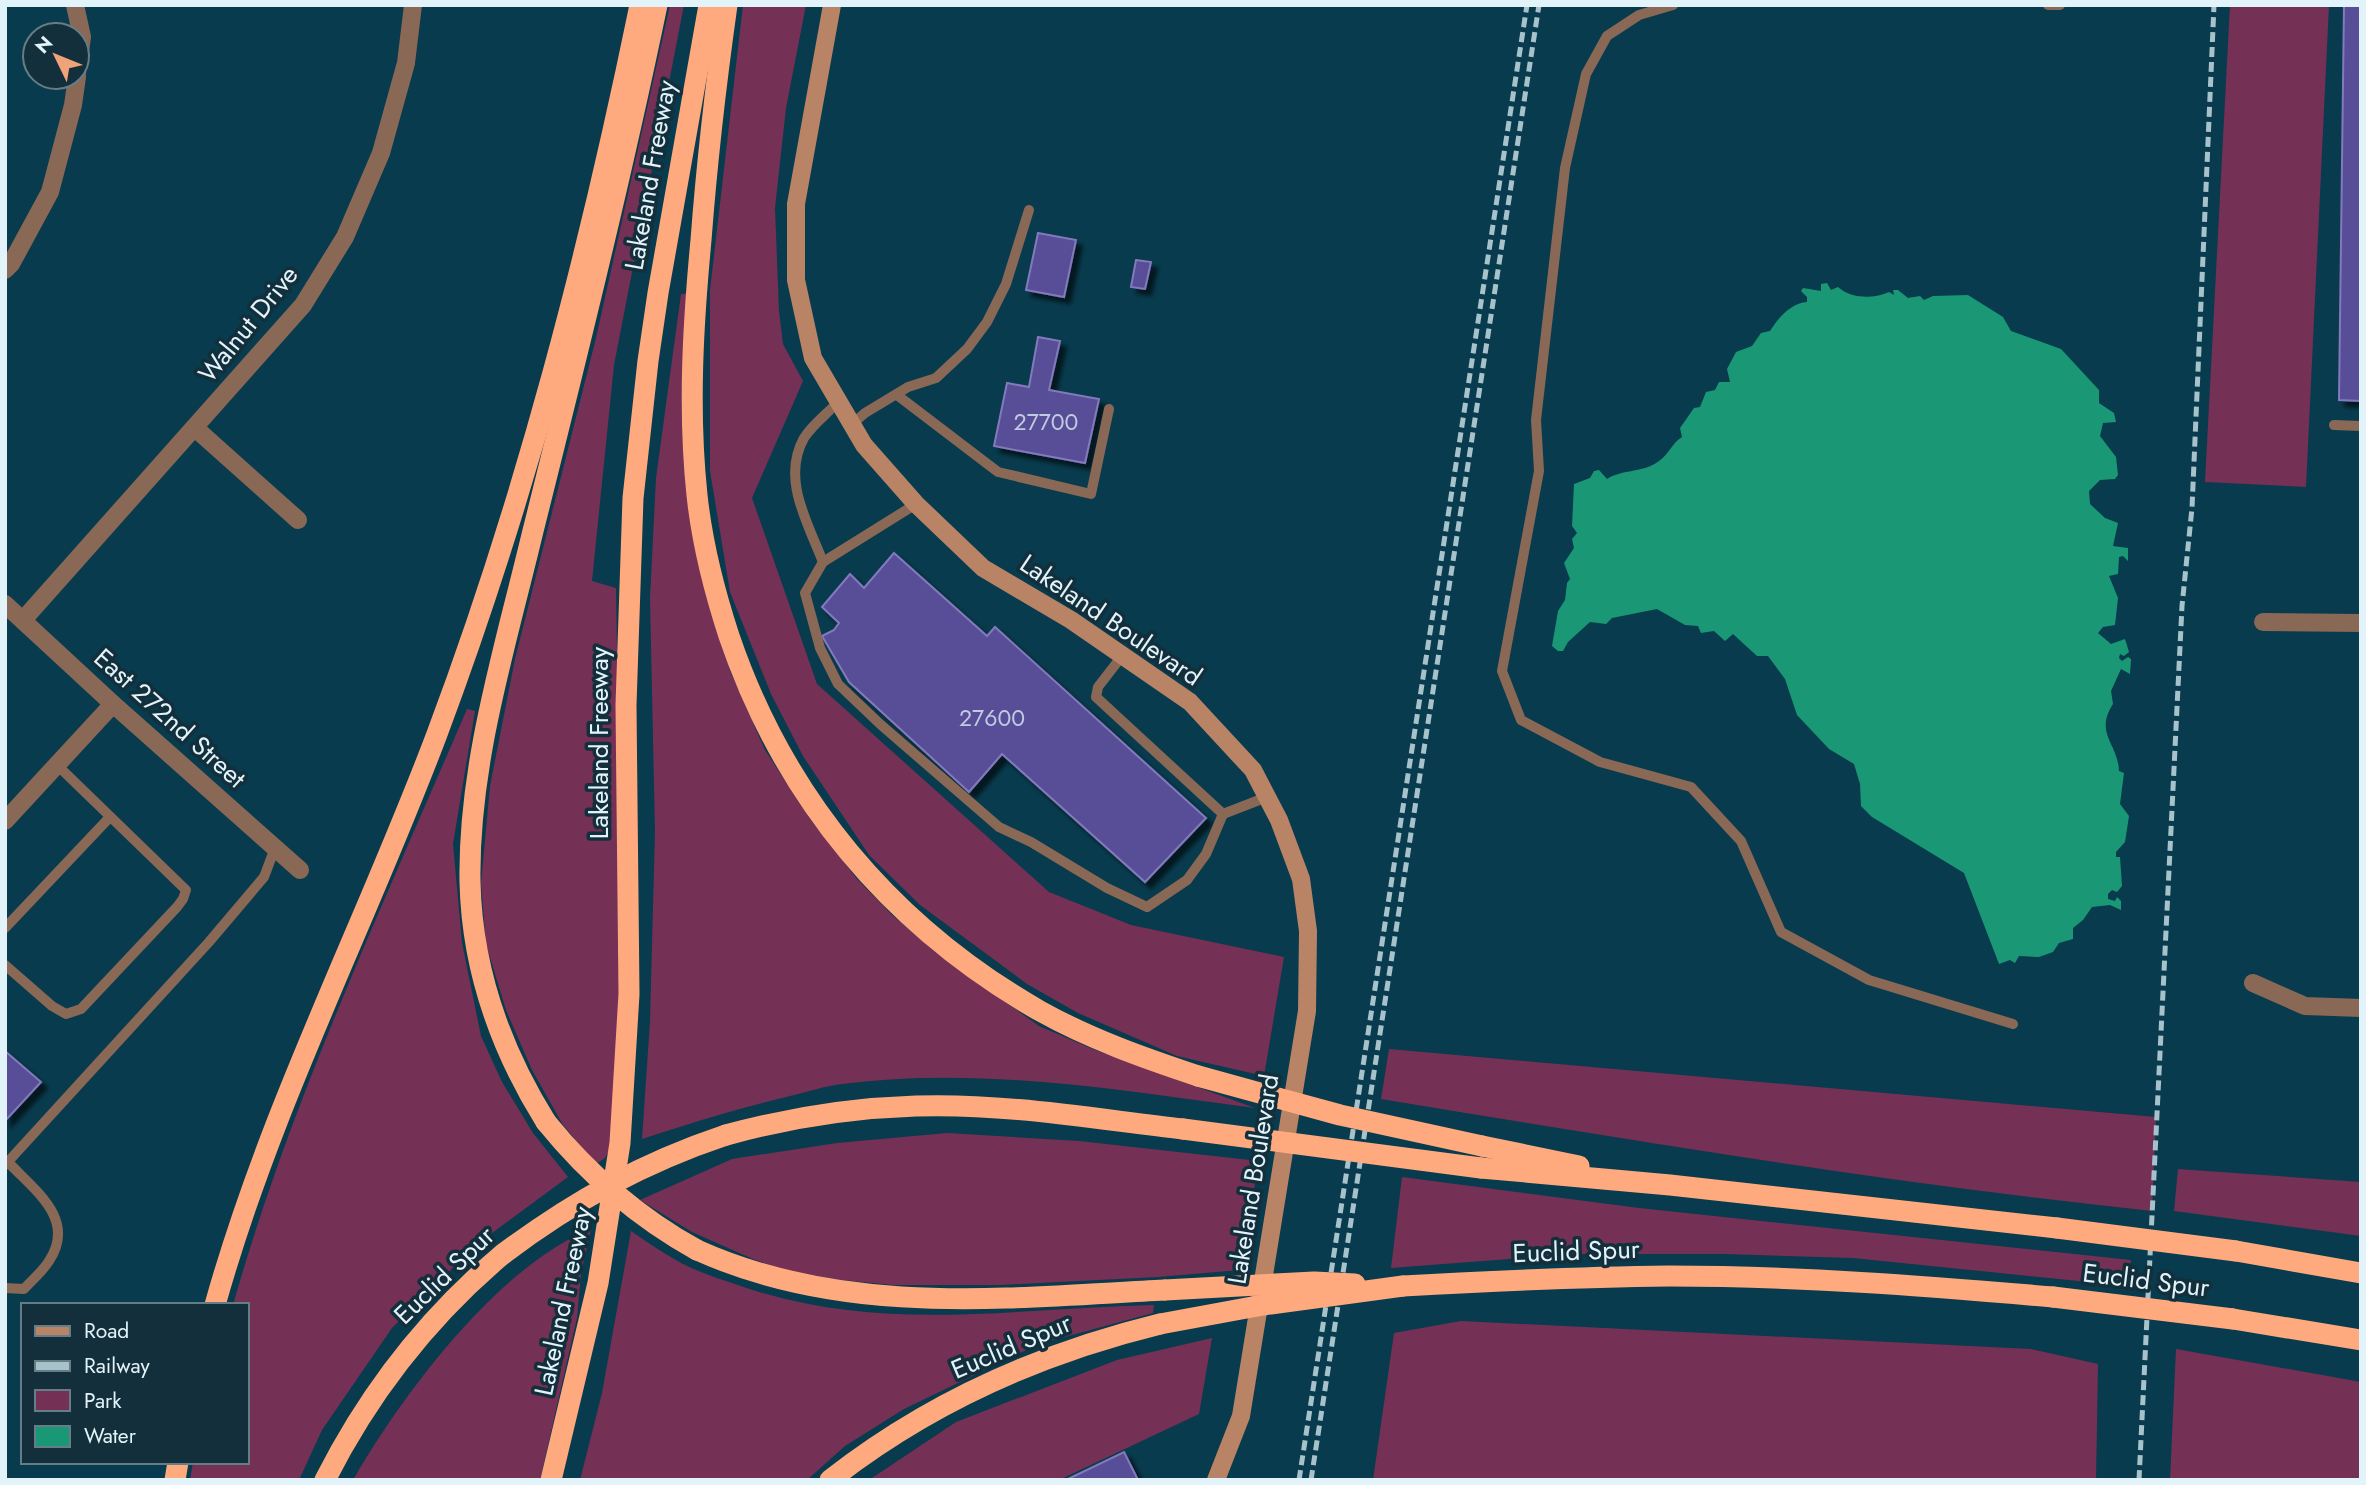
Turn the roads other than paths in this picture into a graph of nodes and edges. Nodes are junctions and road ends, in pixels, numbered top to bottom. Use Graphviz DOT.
graph roads {
  1 [pos="413,5"];
  2 [pos="640,5"];
  3 [pos="657,5"];
  4 [pos="709,5"];
  5 [pos="727,5"];
  6 [pos="832,5"];
  7 [pos="1672,5"];
  8 [pos="2048,5"];
  9 [pos="2060,5"];
  10 [pos="75,91"];
  11 [pos="1029,210"];
  12 [pos="5,270"];
  13 [pos="897,395"];
  14 [pos="838,402"];
  15 [pos="1109,410"];
  16 [pos="851,425"];
  17 [pos="2334,425"];
  18 [pos="2361,426"];
  19 [pos="195,428"];
  20 [pos="916,505"];
  21 [pos="298,520"];
  22 [pos="823,562"];
  23 [pos="5,604"];
  24 [pos="23,620"];
  25 [pos="2263,622"];
  26 [pos="2361,623"];
  27 [pos="1122,656"];
  28 [pos="113,704"];
  29 [pos="57,765"];
  30 [pos="1267,797"];
  31 [pos="1223,814"];
  32 [pos="110,817"];
  33 [pos="5,821"];
  34 [pos="275,848"];
  35 [pos="300,870"];
  36 [pos="5,928"];
  37 [pos="5,965"];
  38 [pos="2253,983"];
  39 [pos="2361,1008"];
  40 [pos="2013,1024"];
  41 [pos="7,1163"];
  42 [pos="1670,1185"];
  43 [pos="2361,1273"];
  44 [pos="1403,1286"];
  45 [pos="5,1288"];
  46 [pos="216,1303"];
  47 [pos="2361,1340"];
  48 [pos="325,1480"];
  49 [pos="551,1480"];
  50 [pos="830,1480"];
  51 [pos="1216,1480"];
  1 -- 19 [label="street, Walnut Drive"];
  2 -- 46 [label="highway, Lakeland Freeway"];
  3 -- 44 [label="highway, bridge"];
  4 -- 49 [label="highway, Lakeland Freeway"];
  5 -- 42 [label="highway, bridge"];
  6 -- 14 [label="street, Lakeland Boulevard"];
  7 -- 40 [label="lane"];
  8 -- 9 [label="lane"];
  10 -- 12 [label="street"];
  11 -- 13 [label="lane"];
  13 -- 15 [label="lane"];
  13 -- 16 [label="lane"];
  14 -- 16 [label="street, Lakeland Boulevard"];
  14 -- 22 [label="lane"];
  16 -- 20 [label="street, Lakeland Boulevard"];
  17 -- 18 [label="lane"];
  19 -- 21 [label="street"];
  19 -- 24 [label="street, Walnut Drive"];
  20 -- 22 [label="lane"];
  20 -- 27 [label="street, Lakeland Boulevard"];
  22 -- 31 [label="lane"];
  23 -- 24 [label="street, East 272nd Street"];
  24 -- 28 [label="street, East 272nd Street"];
  25 -- 26 [label="street"];
  27 -- 30 [label="street, Lakeland Boulevard"];
  27 -- 31 [label="lane"];
  28 -- 29 [label="street"];
  28 -- 34 [label="street, East 272nd Street"];
  29 -- 32 [label="lane"];
  29 -- 33 [label="street"];
  30 -- 31 [label="lane"];
  30 -- 51 [label="street, Lakeland Boulevard"];
  32 -- 36 [label="lane"];
  32 -- 37 [label="lane"];
  34 -- 35 [label="street, East 272nd Street"];
  34 -- 41 [label="lane"];
  38 -- 39 [label="street"];
  41 -- 45 [label="lane"];
  42 -- 43 [label="highway, Euclid Spur, bridge"];
  42 -- 48 [label="highway, Euclid Spur, bridge"];
  44 -- 47 [label="highway, Euclid Spur, bridge"];
  44 -- 50 [label="highway, Euclid Spur, bridge"];
}
